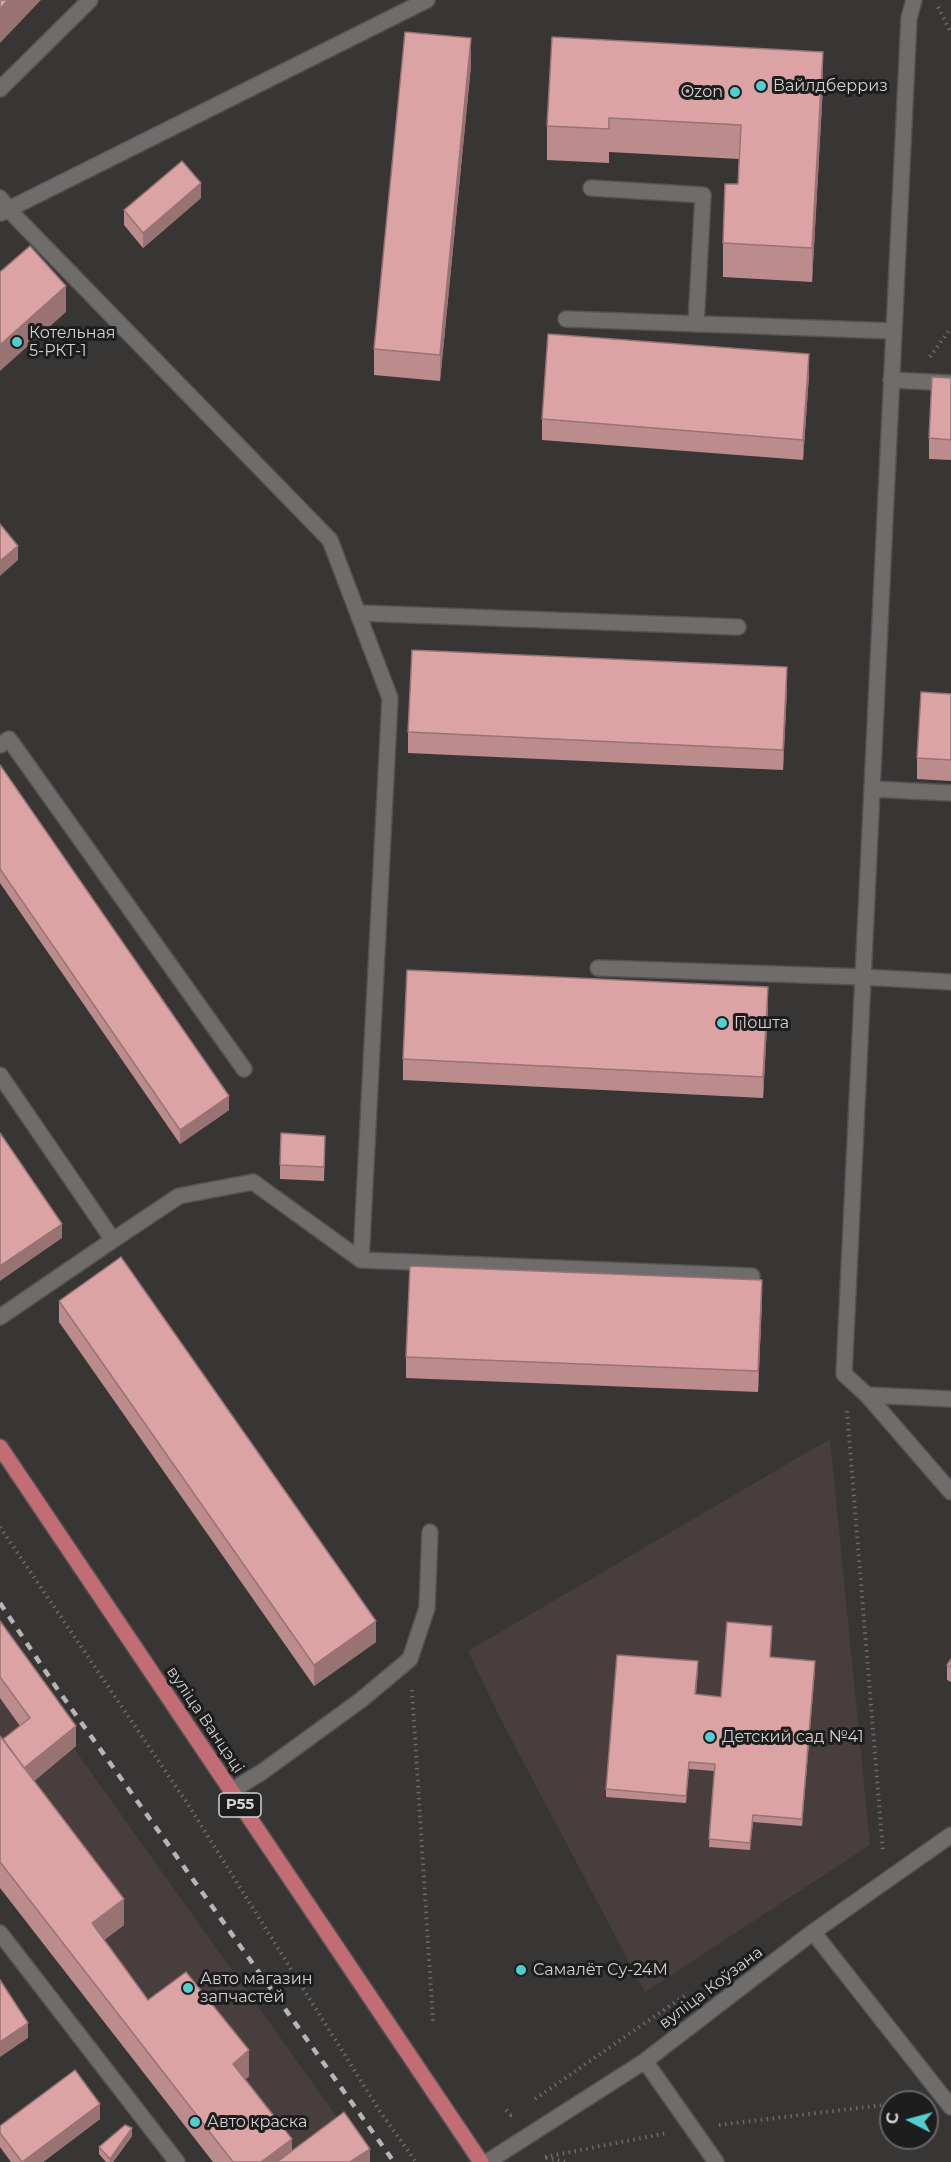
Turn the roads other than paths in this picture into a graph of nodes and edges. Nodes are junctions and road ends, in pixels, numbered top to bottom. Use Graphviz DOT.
graph roads {
  1 [pos="90,0"];
  2 [pos="427,0"];
  3 [pos="914,0"];
  4 [pos="0,89"];
  5 [pos="591,188"];
  6 [pos="3,207"];
  7 [pos="566,319"];
  8 [pos="696,324"];
  9 [pos="893,331"];
  10 [pos="891,380"];
  11 [pos="951,383"];
  12 [pos="358,613"];
  13 [pos="738,627"];
  14 [pos="0,744"];
  15 [pos="872,789"];
  16 [pos="951,794"];
  17 [pos="598,968"];
  18 [pos="863,977"];
  19 [pos="951,982"];
  20 [pos="244,1069"];
  21 [pos="0,1075"];
  22 [pos="113,1240"];
  23 [pos="361,1260"];
  24 [pos="752,1276"];
  25 [pos="0,1317"];
  26 [pos="867,1395"];
  27 [pos="951,1399"];
  28 [pos="0,1448"];
  29 [pos="951,1492"];
  30 [pos="430,1532"];
  31 [pos="231,1791"];
  32 [pos="951,1835"];
  33 [pos="813,1932"];
  34 [pos="0,1933"];
  35 [pos="645,2061"];
  36 [pos="951,2107"];
  37 [pos="177,2162"];
  38 [pos="481,2162"];
  39 [pos="487,2162"];
  40 [pos="717,2162"];
  1 -- 4 [label="street"];
  2 -- 6 [label="street"];
  3 -- 9 [label="street"];
  5 -- 8 [label="street"];
  6 -- 12 [label="street"];
  7 -- 8 [label="street"];
  8 -- 9 [label="street"];
  9 -- 10 [label="street"];
  10 -- 11 [label="street"];
  10 -- 15 [label="street"];
  12 -- 13 [label="street"];
  12 -- 23 [label="street"];
  14 -- 20 [label="street"];
  15 -- 16 [label="street"];
  15 -- 18 [label="street"];
  17 -- 18 [label="street"];
  18 -- 19 [label="street"];
  18 -- 26 [label="street"];
  21 -- 22 [label="street"];
  22 -- 23 [label="street"];
  22 -- 25 [label="street"];
  23 -- 24 [label="street"];
  26 -- 27 [label="street"];
  26 -- 29 [label="street"];
  28 -- 31 [label="main road, вуліца Ванцэці / Р55"];
  30 -- 31 [label="street"];
  31 -- 38 [label="main road, вуліца Ванцэці / Р55"];
  32 -- 33 [label="street, вуліца Коўзана"];
  33 -- 35 [label="street, вуліца Коўзана"];
  33 -- 36 [label="street"];
  34 -- 37 [label="street"];
  35 -- 39 [label="street, вуліца Коўзана"];
  35 -- 40 [label="street"];
}
